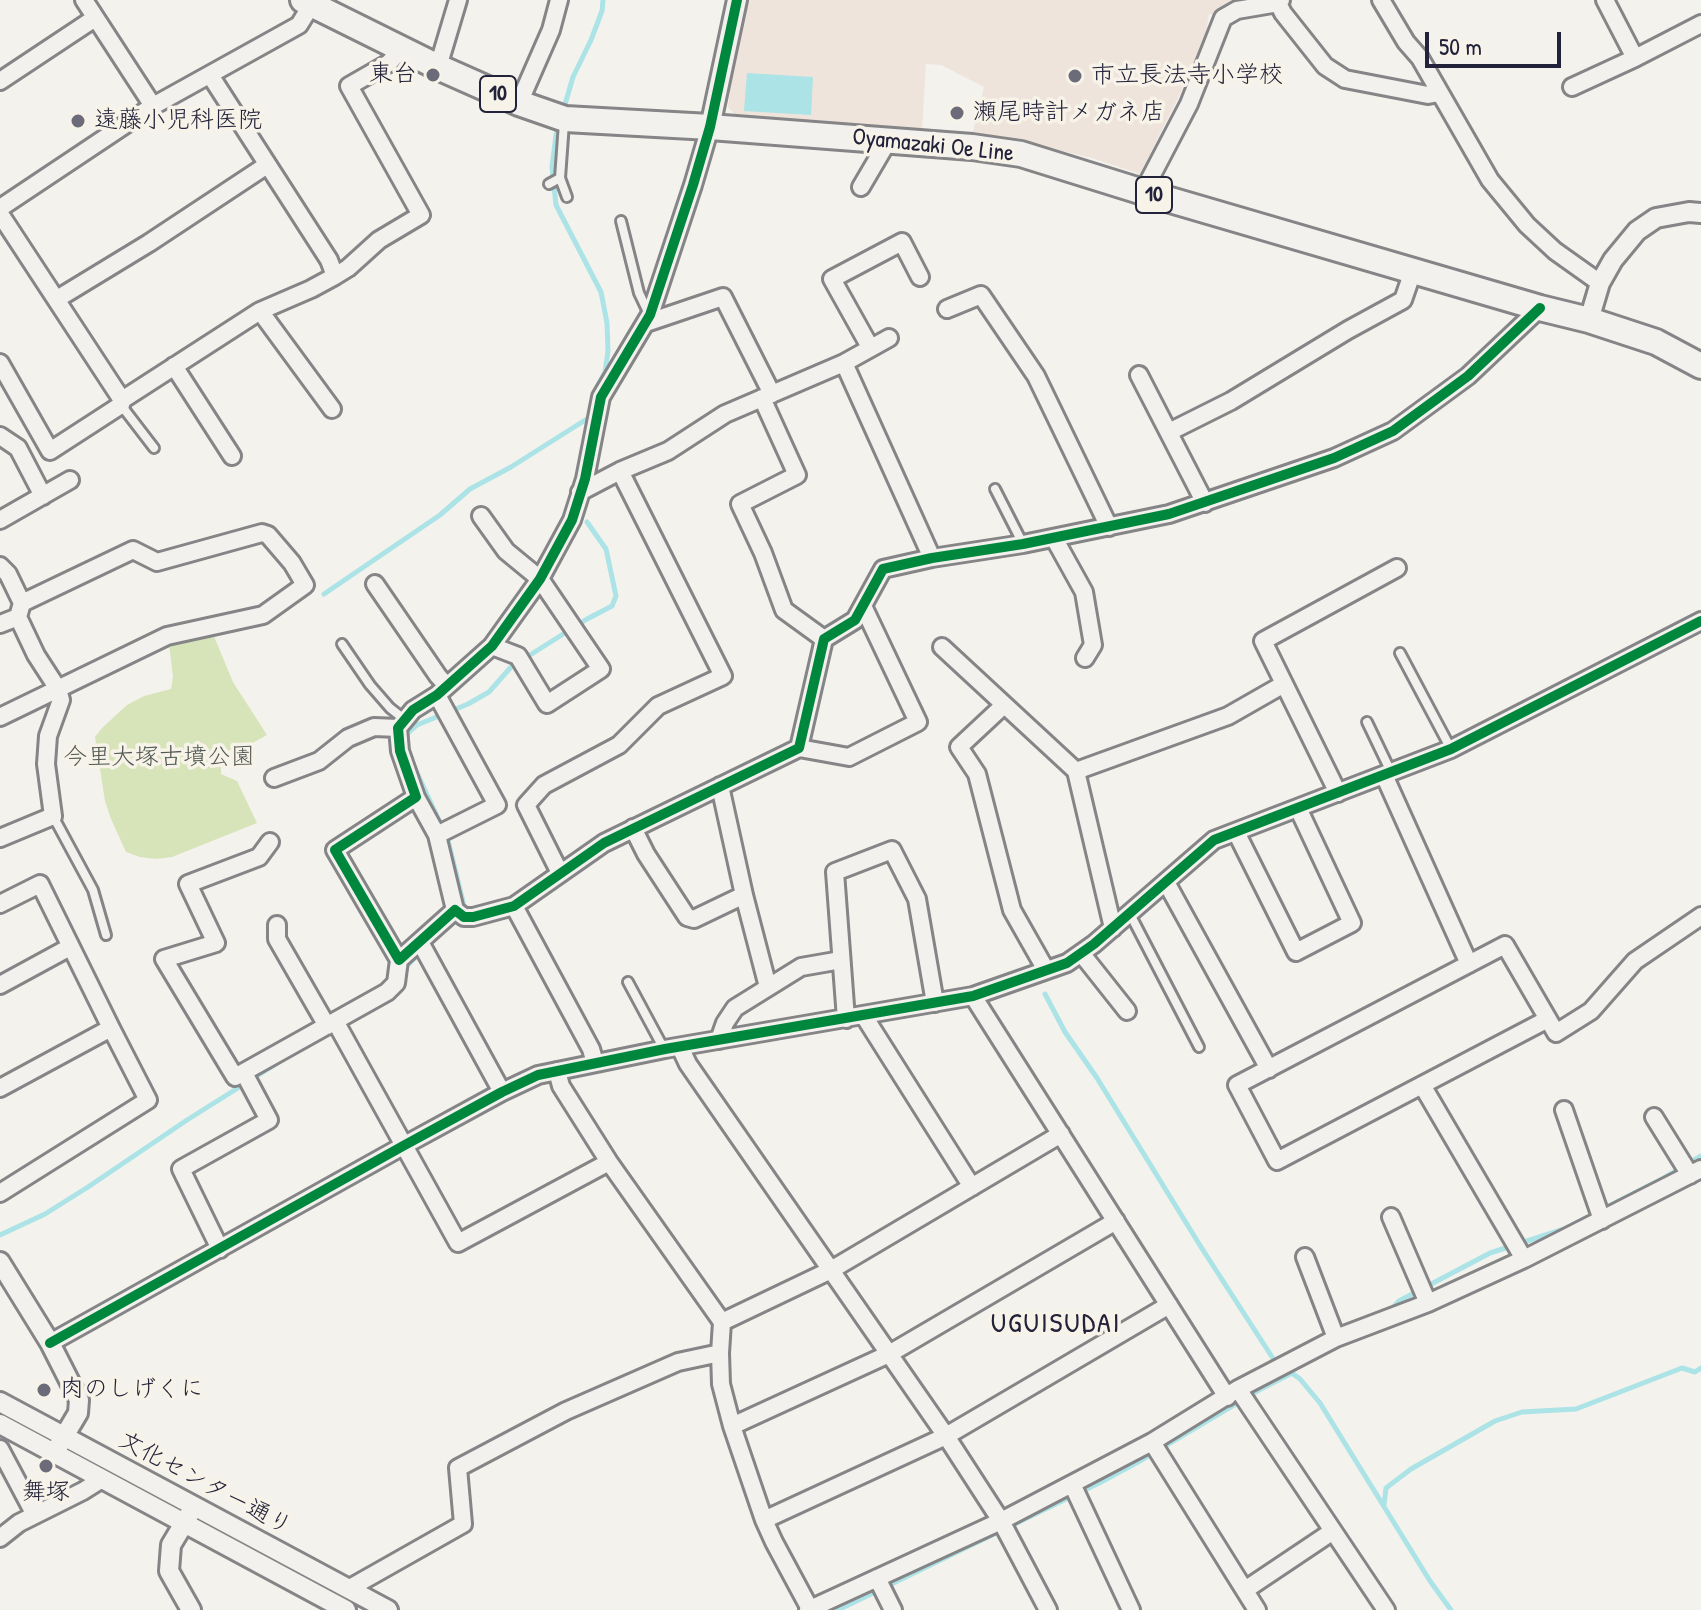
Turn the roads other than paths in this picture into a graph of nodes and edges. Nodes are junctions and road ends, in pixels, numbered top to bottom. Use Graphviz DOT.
graph roads {
  1 [pos="84,0"];
  2 [pos="458,0"];
  3 [pos="559,0"];
  4 [pos="737,0"];
  5 [pos="1381,0"];
  6 [pos="1605,0"];
  7 [pos="1280,1"];
  8 [pos="308,2"];
  9 [pos="95,18"];
  10 [pos="1701,24"];
  11 [pos="401,49"];
  12 [pos="1635,58"];
  13 [pos="438,67"];
  14 [pos="210,75"];
  15 [pos="0,81"];
  16 [pos="1572,87"];
  17 [pos="1439,93"];
  18 [pos="519,103"];
  19 [pos="153,106"];
  20 [pos="565,119"];
  21 [pos="710,127"];
  22 [pos="888,141"];
  23 [pos="267,165"];
  24 [pos="560,178"];
  25 [pos="549,184"];
  26 [pos="861,187"];
  27 [pos="1143,192"];
  28 [pos="567,197"];
  29 [pos="0,208"];
  30 [pos="1701,213"];
  31 [pos="0,214"];
  32 [pos="621,221"];
  33 [pos="1413,271"];
  34 [pos="335,276"];
  35 [pos="920,277"];
  36 [pos="1600,283"];
  37 [pos="57,299"];
  38 [pos="1540,308"];
  39 [pos="947,309"];
  40 [pos="260,311"];
  41 [pos="648,319"];
  42 [pos="1589,320"];
  43 [pos="889,338"];
  44 [pos="870,347"];
  45 [pos="0,363"];
  46 [pos="844,363"];
  47 [pos="174,366"];
  48 [pos="1701,366"];
  49 [pos="1139,375"];
  50 [pos="767,396"];
  51 [pos="122,402"];
  52 [pos="332,409"];
  53 [pos="1169,432"];
  54 [pos="0,436"];
  55 [pos="154,448"];
  56 [pos="232,456"];
  57 [pos="620,471"];
  58 [pos="70,480"];
  59 [pos="995,489"];
  60 [pos="580,492"];
  61 [pos="43,496"];
  62 [pos="1205,503"];
  63 [pos="481,516"];
  64 [pos="0,520"];
  65 [pos="1109,527"];
  66 [pos="1054,538"];
  67 [pos="1023,544"];
  68 [pos="932,558"];
  69 [pos="0,566"];
  70 [pos="1397,568"];
  71 [pos="540,579"];
  72 [pos="375,584"];
  73 [pos="863,606"];
  74 [pos="20,610"];
  75 [pos="1701,621"];
  76 [pos="0,624"];
  77 [pos="824,639"];
  78 [pos="342,644"];
  79 [pos="492,646"];
  80 [pos="942,647"];
  81 [pos="1400,653"];
  82 [pos="1085,658"];
  83 [pos="1284,684"];
  84 [pos="58,689"];
  85 [pos="442,690"];
  86 [pos="1004,705"];
  87 [pos="0,717"];
  88 [pos="1367,722"];
  89 [pos="401,724"];
  90 [pos="799,748"];
  91 [pos="1451,749"];
  92 [pos="1076,771"];
  93 [pos="1388,774"];
  94 [pos="274,778"];
  95 [pos="720,786"];
  96 [pos="1338,793"];
  97 [pos="416,797"];
  98 [pos="1298,808"];
  99 [pos="53,816"];
  100 [pos="633,828"];
  101 [pos="1236,832"];
  102 [pos="437,835"];
  103 [pos="0,838"];
  104 [pos="270,842"];
  105 [pos="560,873"];
  106 [pos="1166,882"];
  107 [pos="744,895"];
  108 [pos="0,904"];
  109 [pos="514,906"];
  110 [pos="455,910"];
  111 [pos="1130,913"];
  112 [pos="1701,916"];
  113 [pos="277,925"];
  114 [pos="1113,928"];
  115 [pos="106,935"];
  116 [pos="420,942"];
  117 [pos="70,947"];
  118 [pos="1081,953"];
  119 [pos="399,960"];
  120 [pos="841,960"];
  121 [pos="1469,964"];
  122 [pos="1046,970"];
  123 [pos="628,982"];
  124 [pos="0,985"];
  125 [pos="768,987"];
  126 [pos="973,996"];
  127 [pos="935,1003"];
  128 [pos="1127,1011"];
  129 [pos="864,1016"];
  130 [pos="846,1019"];
  131 [pos="1548,1019"];
  132 [pos="331,1023"];
  133 [pos="111,1028"];
  134 [pos="719,1040"];
  135 [pos="1199,1047"];
  136 [pos="672,1048"];
  137 [pos="595,1063"];
  138 [pos="1269,1069"];
  139 [pos="557,1071"];
  140 [pos="244,1073"];
  141 [pos="1422,1085"];
  142 [pos="0,1088"];
  143 [pos="502,1092"];
  144 [pos="1564,1110"];
  145 [pos="1654,1117"];
  146 [pos="1061,1134"];
  147 [pos="403,1146"];
  148 [pos="609,1162"];
  149 [pos="1695,1172"];
  150 [pos="972,1187"];
  151 [pos="0,1193"];
  152 [pos="1391,1217"];
  153 [pos="1602,1220"];
  154 [pos="1116,1221"];
  155 [pos="220,1249"];
  156 [pos="1305,1257"];
  157 [pos="1524,1259"];
  158 [pos="0,1262"];
  159 [pos="831,1270"];
  160 [pos="1428,1303"];
  161 [pos="1169,1305"];
  162 [pos="722,1322"];
  163 [pos="1336,1338"];
  164 [pos="50,1343"];
  165 [pos="720,1353"];
  166 [pos="889,1354"];
  167 [pos="1238,1396"];
  168 [pos="0,1402"];
  169 [pos="732,1426"];
  170 [pos="4,1432"];
  171 [pos="64,1436"];
  172 [pos="946,1436"];
  173 [pos="0,1449"];
  174 [pos="1156,1449"];
  175 [pos="55,1453"];
  176 [pos="102,1479"];
  177 [pos="1075,1490"];
  178 [pos="195,1505"];
  179 [pos="35,1515"];
  180 [pos="764,1520"];
  181 [pos="184,1523"];
  182 [pos="1004,1526"];
  183 [pos="1333,1531"];
  184 [pos="0,1538"];
  185 [pos="880,1584"];
  186 [pos="348,1589"];
  187 [pos="1245,1590"];
  188 [pos="191,1610"];
  189 [pos="346,1610"];
  190 [pos="388,1610"];
  191 [pos="809,1610"];
  192 [pos="893,1610"];
  193 [pos="1048,1610"];
  194 [pos="1131,1610"];
  195 [pos="1257,1610"];
  196 [pos="1386,1610"];
  1 -- 9 [label="street"];
  2 -- 13 [label="street"];
  3 -- 18 [label="street"];
  4 -- 21 [label="street"];
  5 -- 17 [label="street"];
  6 -- 12 [label="street"];
  7 -- 17 [label="street"];
  7 -- 27 [label="street"];
  8 -- 11 [label="main road, Oyamazaki Oe Line / 10"];
  8 -- 14 [label="street"];
  9 -- 15 [label="street"];
  9 -- 19 [label="street"];
  10 -- 12 [label="street"];
  11 -- 13 [label="main road, Oyamazaki Oe Line / 10"];
  11 -- 34 [label="street"];
  12 -- 16 [label="street"];
  13 -- 18 [label="main road, Oyamazaki Oe Line / 10"];
  14 -- 19 [label="street"];
  14 -- 23 [label="street"];
  17 -- 36 [label="street"];
  18 -- 20 [label="main road, Oyamazaki Oe Line / 10"];
  19 -- 29 [label="street"];
  20 -- 21 [label="main road, Oyamazaki Oe Line / 10"];
  20 -- 24 [label="lane"];
  21 -- 22 [label="main road, Oyamazaki Oe Line / 10"];
  21 -- 41 [label="street"];
  22 -- 26 [label="street"];
  22 -- 27 [label="main road, Oyamazaki Oe Line / 10"];
  23 -- 34 [label="street"];
  23 -- 37 [label="street"];
  24 -- 25 [label="lane"];
  24 -- 28 [label="lane"];
  27 -- 33 [label="main road, Oyamazaki Oe Line / 10"];
  30 -- 36 [label="street"];
  31 -- 37 [label="street"];
  32 -- 41 [label="lane"];
  33 -- 38 [label="main road, Oyamazaki Oe Line / 10"];
  33 -- 53 [label="street"];
  34 -- 40 [label="street"];
  35 -- 44 [label="street"];
  36 -- 42 [label="street"];
  37 -- 51 [label="street"];
  38 -- 42 [label="main road, Oyamazaki Oe Line / 10"];
  38 -- 62 [label="street"];
  39 -- 65 [label="street"];
  40 -- 47 [label="street"];
  40 -- 52 [label="street"];
  41 -- 50 [label="street"];
  41 -- 60 [label="street"];
  42 -- 48 [label="main road, Oyamazaki Oe Line / 10"];
  43 -- 44 [label="street"];
  44 -- 46 [label="street"];
  45 -- 51 [label="street"];
  46 -- 50 [label="street"];
  46 -- 68 [label="street"];
  47 -- 51 [label="street"];
  47 -- 56 [label="street"];
  49 -- 53 [label="street"];
  50 -- 57 [label="street"];
  50 -- 77 [label="street"];
  51 -- 55 [label="lane"];
  53 -- 62 [label="street"];
  54 -- 61 [label="street"];
  57 -- 60 [label="street"];
  57 -- 105 [label="street"];
  58 -- 61 [label="street"];
  59 -- 67 [label="lane"];
  60 -- 71 [label="street"];
  61 -- 64 [label="street"];
  62 -- 65 [label="street"];
  63 -- 71 [label="street"];
  65 -- 66 [label="street"];
  66 -- 67 [label="street"];
  66 -- 82 [label="street"];
  67 -- 68 [label="street"];
  68 -- 73 [label="street"];
  69 -- 74 [label="street"];
  70 -- 83 [label="street"];
  71 -- 79 [label="street"];
  71 -- 79 [label="street"];
  72 -- 85 [label="street"];
  73 -- 77 [label="street"];
  73 -- 90 [label="street"];
  74 -- 76 [label="street"];
  74 -- 84 [label="street"];
  74 -- 84 [label="street"];
  75 -- 91 [label="street"];
  77 -- 90 [label="street"];
  78 -- 89 [label="lane"];
  79 -- 85 [label="street"];
  80 -- 86 [label="street"];
  81 -- 91 [label="lane"];
  83 -- 92 [label="street"];
  83 -- 96 [label="street"];
  84 -- 87 [label="street"];
  84 -- 99 [label="street"];
  85 -- 89 [label="street"];
  85 -- 102 [label="street"];
  86 -- 92 [label="street"];
  86 -- 122 [label="street"];
  88 -- 93 [label="lane"];
  89 -- 94 [label="street"];
  89 -- 97 [label="street"];
  90 -- 95 [label="street"];
  91 -- 93 [label="street"];
  92 -- 114 [label="street"];
  93 -- 96 [label="street"];
  93 -- 121 [label="street"];
  95 -- 100 [label="street"];
  95 -- 107 [label="street"];
  96 -- 98 [label="street"];
  97 -- 102 [label="street"];
  97 -- 119 [label="street"];
  98 -- 101 [label="street"];
  98 -- 101 [label="street"];
  99 -- 103 [label="street"];
  99 -- 115 [label="lane"];
  100 -- 105 [label="street"];
  100 -- 107 [label="street"];
  101 -- 106 [label="street"];
  102 -- 110 [label="street"];
  104 -- 140 [label="street"];
  105 -- 109 [label="street"];
  106 -- 111 [label="street"];
  106 -- 138 [label="street"];
  107 -- 125 [label="street"];
  108 -- 117 [label="street"];
  109 -- 110 [label="street"];
  109 -- 137 [label="street"];
  110 -- 116 [label="street"];
  111 -- 114 [label="street"];
  111 -- 135 [label="lane"];
  112 -- 131 [label="street"];
  113 -- 132 [label="street"];
  114 -- 118 [label="street"];
  116 -- 119 [label="street"];
  116 -- 143 [label="street"];
  117 -- 124 [label="street"];
  117 -- 133 [label="street"];
  118 -- 122 [label="street"];
  118 -- 128 [label="street"];
  119 -- 132 [label="street"];
  120 -- 125 [label="street"];
  120 -- 127 [label="street"];
  120 -- 130 [label="street"];
  121 -- 131 [label="street"];
  121 -- 138 [label="street"];
  122 -- 126 [label="street"];
  123 -- 136 [label="lane"];
  125 -- 134 [label="street"];
  126 -- 127 [label="street"];
  126 -- 146 [label="street"];
  127 -- 129 [label="street"];
  129 -- 130 [label="street"];
  129 -- 150 [label="street"];
  130 -- 134 [label="street"];
  131 -- 141 [label="street"];
  132 -- 140 [label="street"];
  132 -- 147 [label="street"];
  133 -- 142 [label="street"];
  133 -- 151 [label="street"];
  134 -- 136 [label="street"];
  136 -- 137 [label="street"];
  136 -- 159 [label="street"];
  137 -- 139 [label="street"];
  138 -- 141 [label="street"];
  139 -- 143 [label="street"];
  139 -- 148 [label="street"];
  140 -- 155 [label="street"];
  141 -- 157 [label="street"];
  143 -- 147 [label="street"];
  144 -- 153 [label="street"];
  145 -- 149 [label="street"];
  146 -- 150 [label="street"];
  146 -- 154 [label="street"];
  147 -- 148 [label="street"];
  147 -- 155 [label="street"];
  148 -- 162 [label="street"];
  149 -- 153 [label="street"];
  150 -- 159 [label="street"];
  152 -- 160 [label="street"];
  153 -- 157 [label="street"];
  154 -- 161 [label="street"];
  154 -- 166 [label="street"];
  155 -- 164 [label="street"];
  156 -- 163 [label="street"];
  157 -- 160 [label="street"];
  158 -- 164 [label="street"];
  159 -- 162 [label="street"];
  159 -- 166 [label="street"];
  160 -- 163 [label="street"];
  161 -- 167 [label="street"];
  161 -- 172 [label="street"];
  162 -- 165 [label="street"];
  163 -- 167 [label="street"];
  164 -- 171 [label="street"];
  165 -- 169 [label="street"];
  165 -- 186 [label="street"];
  166 -- 169 [label="street"];
  166 -- 172 [label="street"];
  167 -- 174 [label="street"];
  167 -- 183 [label="street"];
  168 -- 171 [label="street, 文化センター通り"];
  169 -- 180 [label="street"];
  170 -- 175 [label="street, 文化センター通り"];
  171 -- 175 [label="street"];
  171 -- 178 [label="street, 文化センター通り"];
  172 -- 180 [label="street"];
  172 -- 182 [label="street"];
  173 -- 179 [label="street"];
  174 -- 177 [label="street"];
  174 -- 187 [label="street"];
  175 -- 176 [label="street, 文化センター通り"];
  176 -- 179 [label="street"];
  176 -- 181 [label="street, 文化センター通り"];
  177 -- 182 [label="street"];
  177 -- 194 [label="street"];
  178 -- 181 [label="street"];
  178 -- 186 [label="street, 文化センター通り"];
  179 -- 184 [label="street"];
  180 -- 191 [label="street"];
  181 -- 188 [label="street"];
  181 -- 189 [label="street, 文化センター通り"];
  182 -- 185 [label="street"];
  182 -- 193 [label="street"];
  183 -- 187 [label="street"];
  183 -- 196 [label="street"];
  185 -- 191 [label="street"];
  185 -- 192 [label="street"];
  186 -- 190 [label="street, 文化センター通り"];
  187 -- 195 [label="street"];
}
